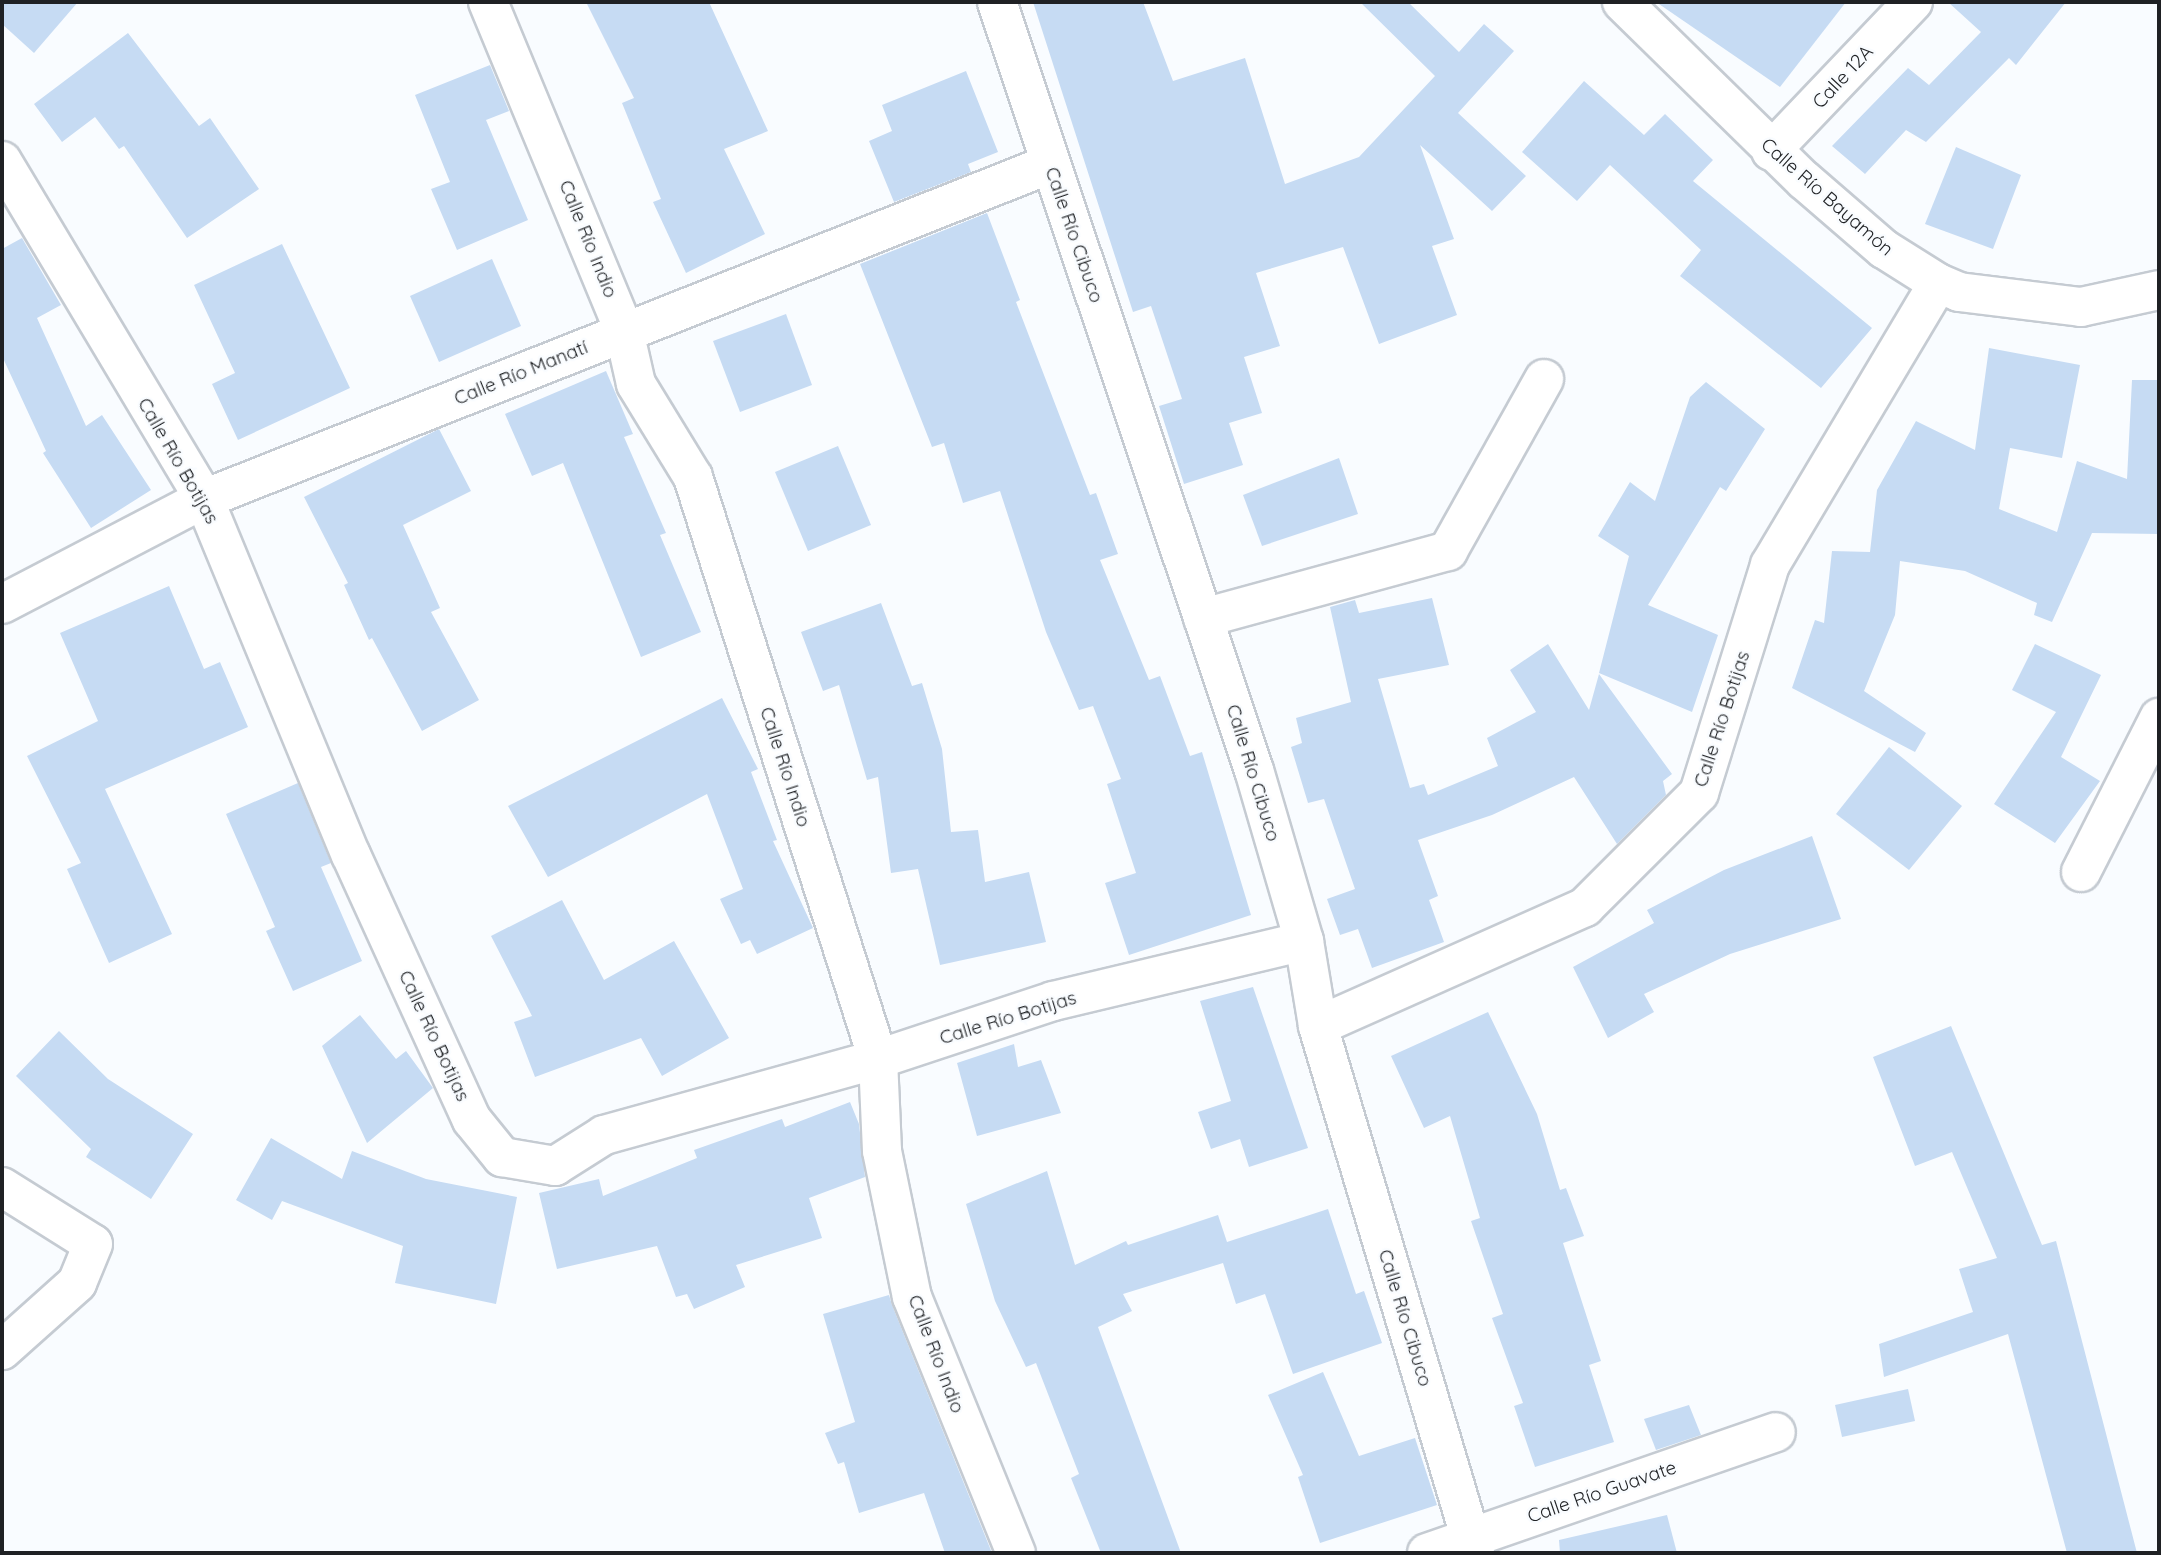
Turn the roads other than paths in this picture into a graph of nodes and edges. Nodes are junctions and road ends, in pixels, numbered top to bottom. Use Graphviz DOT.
graph roads {
  1 [pos="488,2"];
  2 [pos="997,2"];
  3 [pos="1622,2"];
  4 [pos="1913,2"];
  5 [pos="1771,151"];
  6 [pos="2,161"];
  7 [pos="1050,164"];
  8 [pos="1938,283"];
  9 [pos="2159,290"];
  10 [pos="624,331"];
  11 [pos="1544,379"];
  12 [pos="204,499"];
  13 [pos="2,604"];
  14 [pos="1203,618"];
  15 [pos="2159,718"];
  16 [pos="2081,872"];
  17 [pos="1304,941"];
  18 [pos="1318,1026"];
  19 [pos="878,1059"];
  20 [pos="2,1187"];
  21 [pos="2,1350"];
  22 [pos="1776,1432"];
  23 [pos="1472,1546"];
  24 [pos="1016,1553"];
  25 [pos="1427,1553"];
  1 -- 10 [label="street, Calle Río Indio"];
  2 -- 7 [label="street, Calle Río Cibuco"];
  3 -- 5 [label="street, Calle Río Bayamón"];
  4 -- 5 [label="street, Calle 12A"];
  5 -- 8 [label="street, Calle Río Bayamón"];
  6 -- 12 [label="street, Calle Río Botijas"];
  7 -- 10 [label="street, Calle Río Manatí"];
  7 -- 14 [label="street, Calle Río Cibuco"];
  8 -- 9 [label="street, Calle Río Bayamón"];
  8 -- 18 [label="street, Calle Río Botijas"];
  10 -- 12 [label="street, Calle Río Manatí"];
  10 -- 19 [label="street, Calle Río Indio"];
  11 -- 14 [label="street"];
  12 -- 13 [label="street, Calle Río Manatí"];
  12 -- 19 [label="street, Calle Río Botijas"];
  14 -- 17 [label="street, Calle Río Cibuco"];
  15 -- 16 [label="street"];
  17 -- 18 [label="street, Calle Río Cibuco"];
  17 -- 19 [label="street, Calle Río Botijas"];
  18 -- 23 [label="street, Calle Río Cibuco"];
  19 -- 24 [label="street, Calle Río Indio"];
  20 -- 21 [label="street"];
  22 -- 23 [label="street, Calle Río Guavate"];
  23 -- 25 [label="street, Calle Río Guavate"];
}
